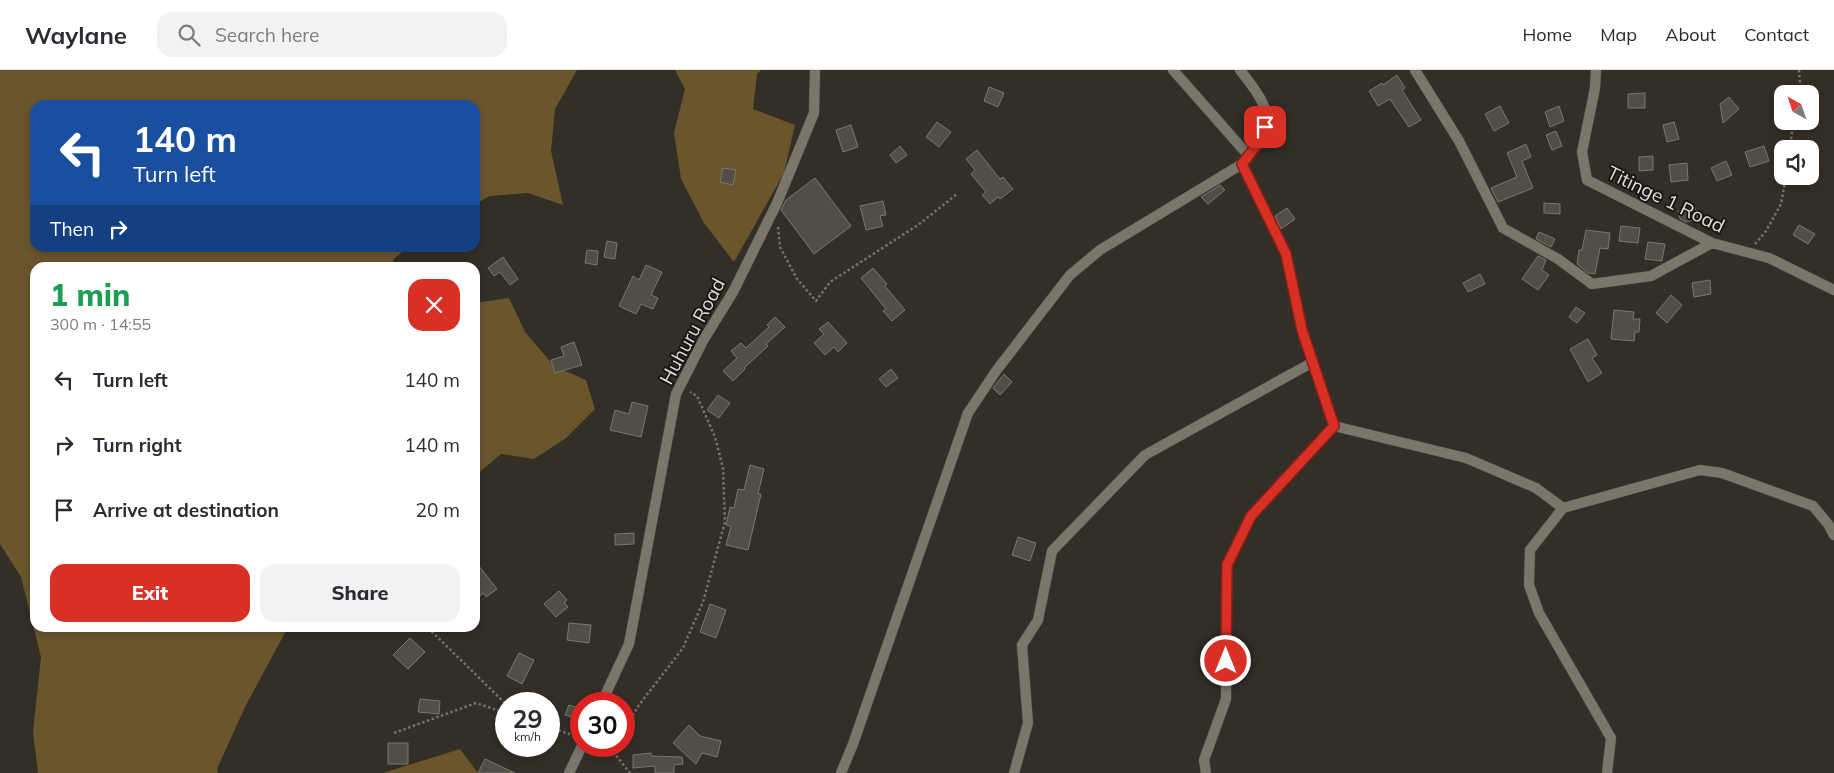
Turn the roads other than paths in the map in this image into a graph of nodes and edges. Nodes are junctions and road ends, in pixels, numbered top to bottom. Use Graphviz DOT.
graph roads {
  1 [pos="815,70"];
  2 [pos="1173,70"];
  3 [pos="1240,70"];
  4 [pos="1415,70"];
  5 [pos="1596,70"];
  6 [pos="1245,160"];
  7 [pos="1712,243"];
  8 [pos="1834,290"];
  9 [pos="1313,362"];
  10 [pos="1334,426"];
  11 [pos="1563,508"];
  12 [pos="1834,535"];
  13 [pos="607,692"];
  14 [pos="577,757"];
  15 [pos="569,773"];
  16 [pos="841,773"];
  17 [pos="1014,773"];
  18 [pos="1206,773"];
  19 [pos="1607,773"];
  1 -- 13 [label="street, Huhuru Road"];
  2 -- 6 [label="street"];
  3 -- 6 [label="street"];
  4 -- 7 [label="street"];
  5 -- 7 [label="street, Titinge 1 Road"];
  6 -- 9 [label="street"];
  6 -- 16 [label="street"];
  7 -- 8 [label="street, Titinge 1 Road"];
  9 -- 10 [label="street"];
  9 -- 17 [label="street"];
  10 -- 11 [label="street"];
  10 -- 18 [label="street"];
  11 -- 12 [label="street"];
  11 -- 19 [label="street"];
  14 -- 15 [label="street"];
}
